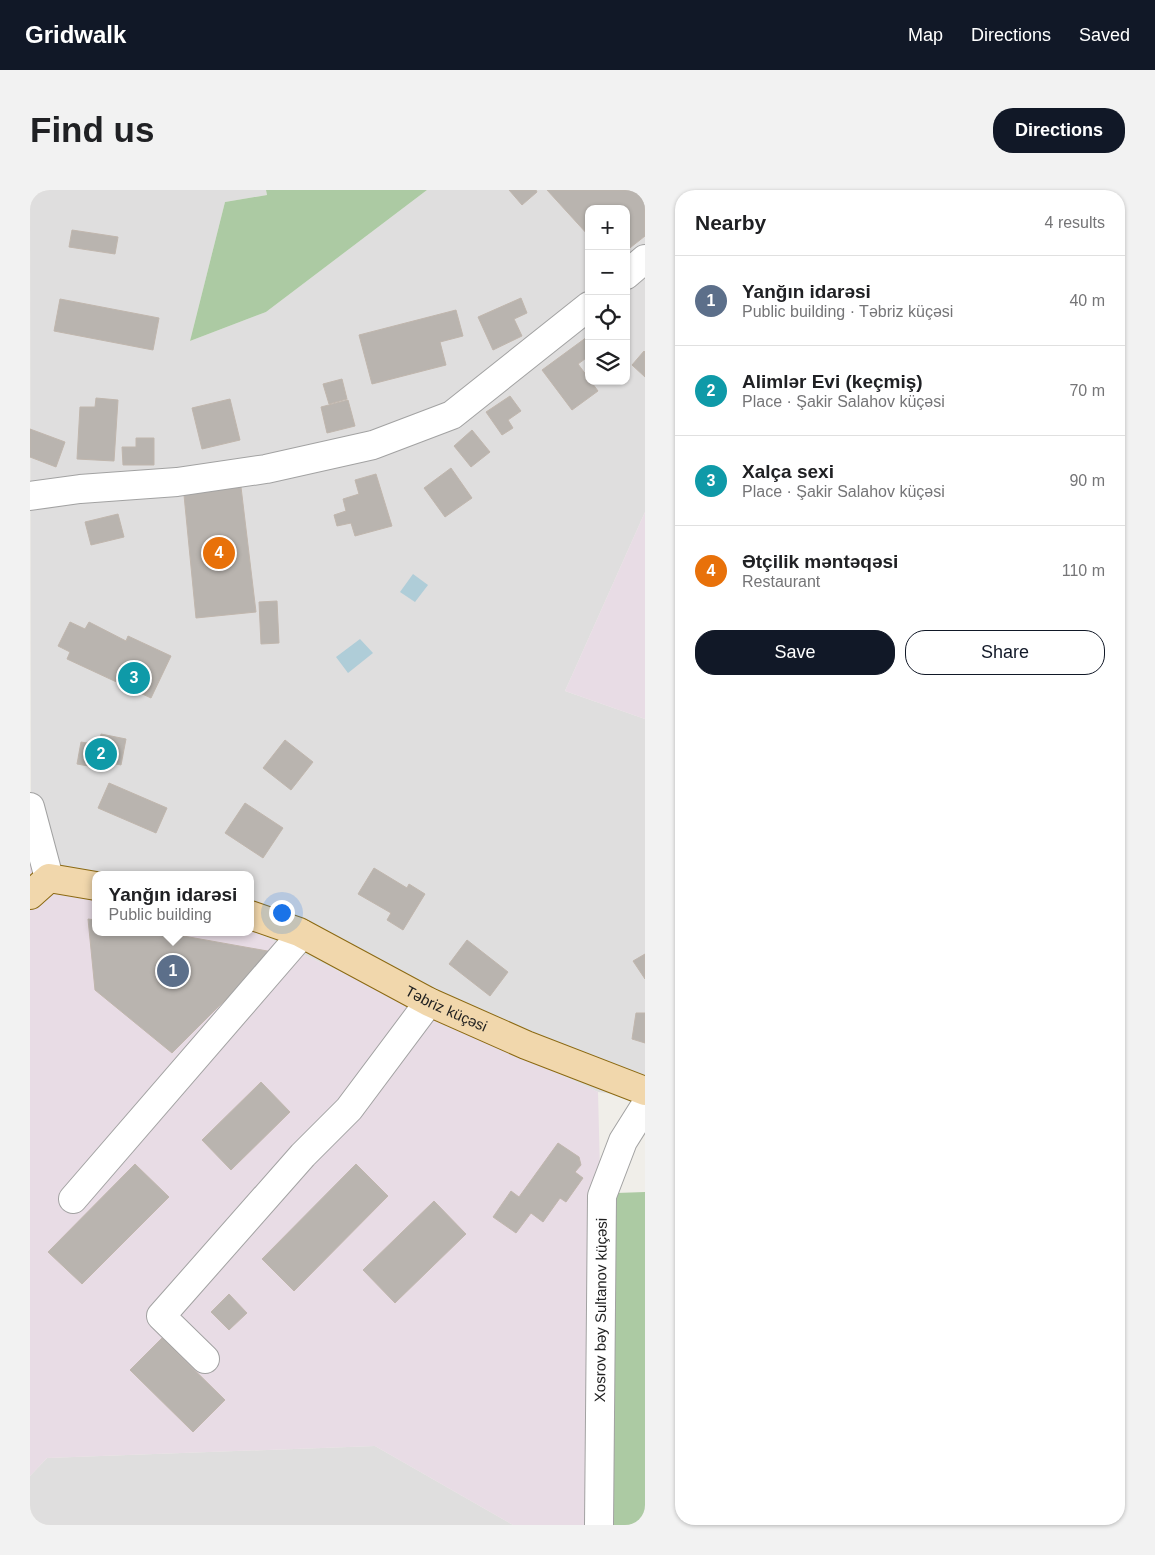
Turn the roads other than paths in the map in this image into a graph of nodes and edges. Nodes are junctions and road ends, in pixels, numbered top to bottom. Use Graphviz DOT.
graph roads {
  1 [pos="645,259"];
  2 [pos="630,271"];
  3 [pos="585,309"];
  4 [pos="30,496"];
  5 [pos="30,807"];
  6 [pos="39,886"];
  7 [pos="92,886"];
  8 [pos="254,916"];
  9 [pos="302,934"];
  10 [pos="429,1002"];
  11 [pos="645,1091"];
  12 [pos="645,1106"];
  13 [pos="73,1199"];
  14 [pos="205,1359"];
  15 [pos="599,1525"];
  1 -- 2 [label="street"];
  3 -- 4 [label="street"];
  5 -- 6 [label="street"];
  6 -- 7 [label="main road"];
  8 -- 9 [label="main road, Təbriz küçəsi"];
  9 -- 10 [label="main road, Təbriz küçəsi"];
  9 -- 13 [label="street"];
  10 -- 11 [label="main road, Təbriz küçəsi"];
  10 -- 14 [label="street"];
  12 -- 15 [label="street, Xosrov bəy Sultanov küçəsi"];
}
